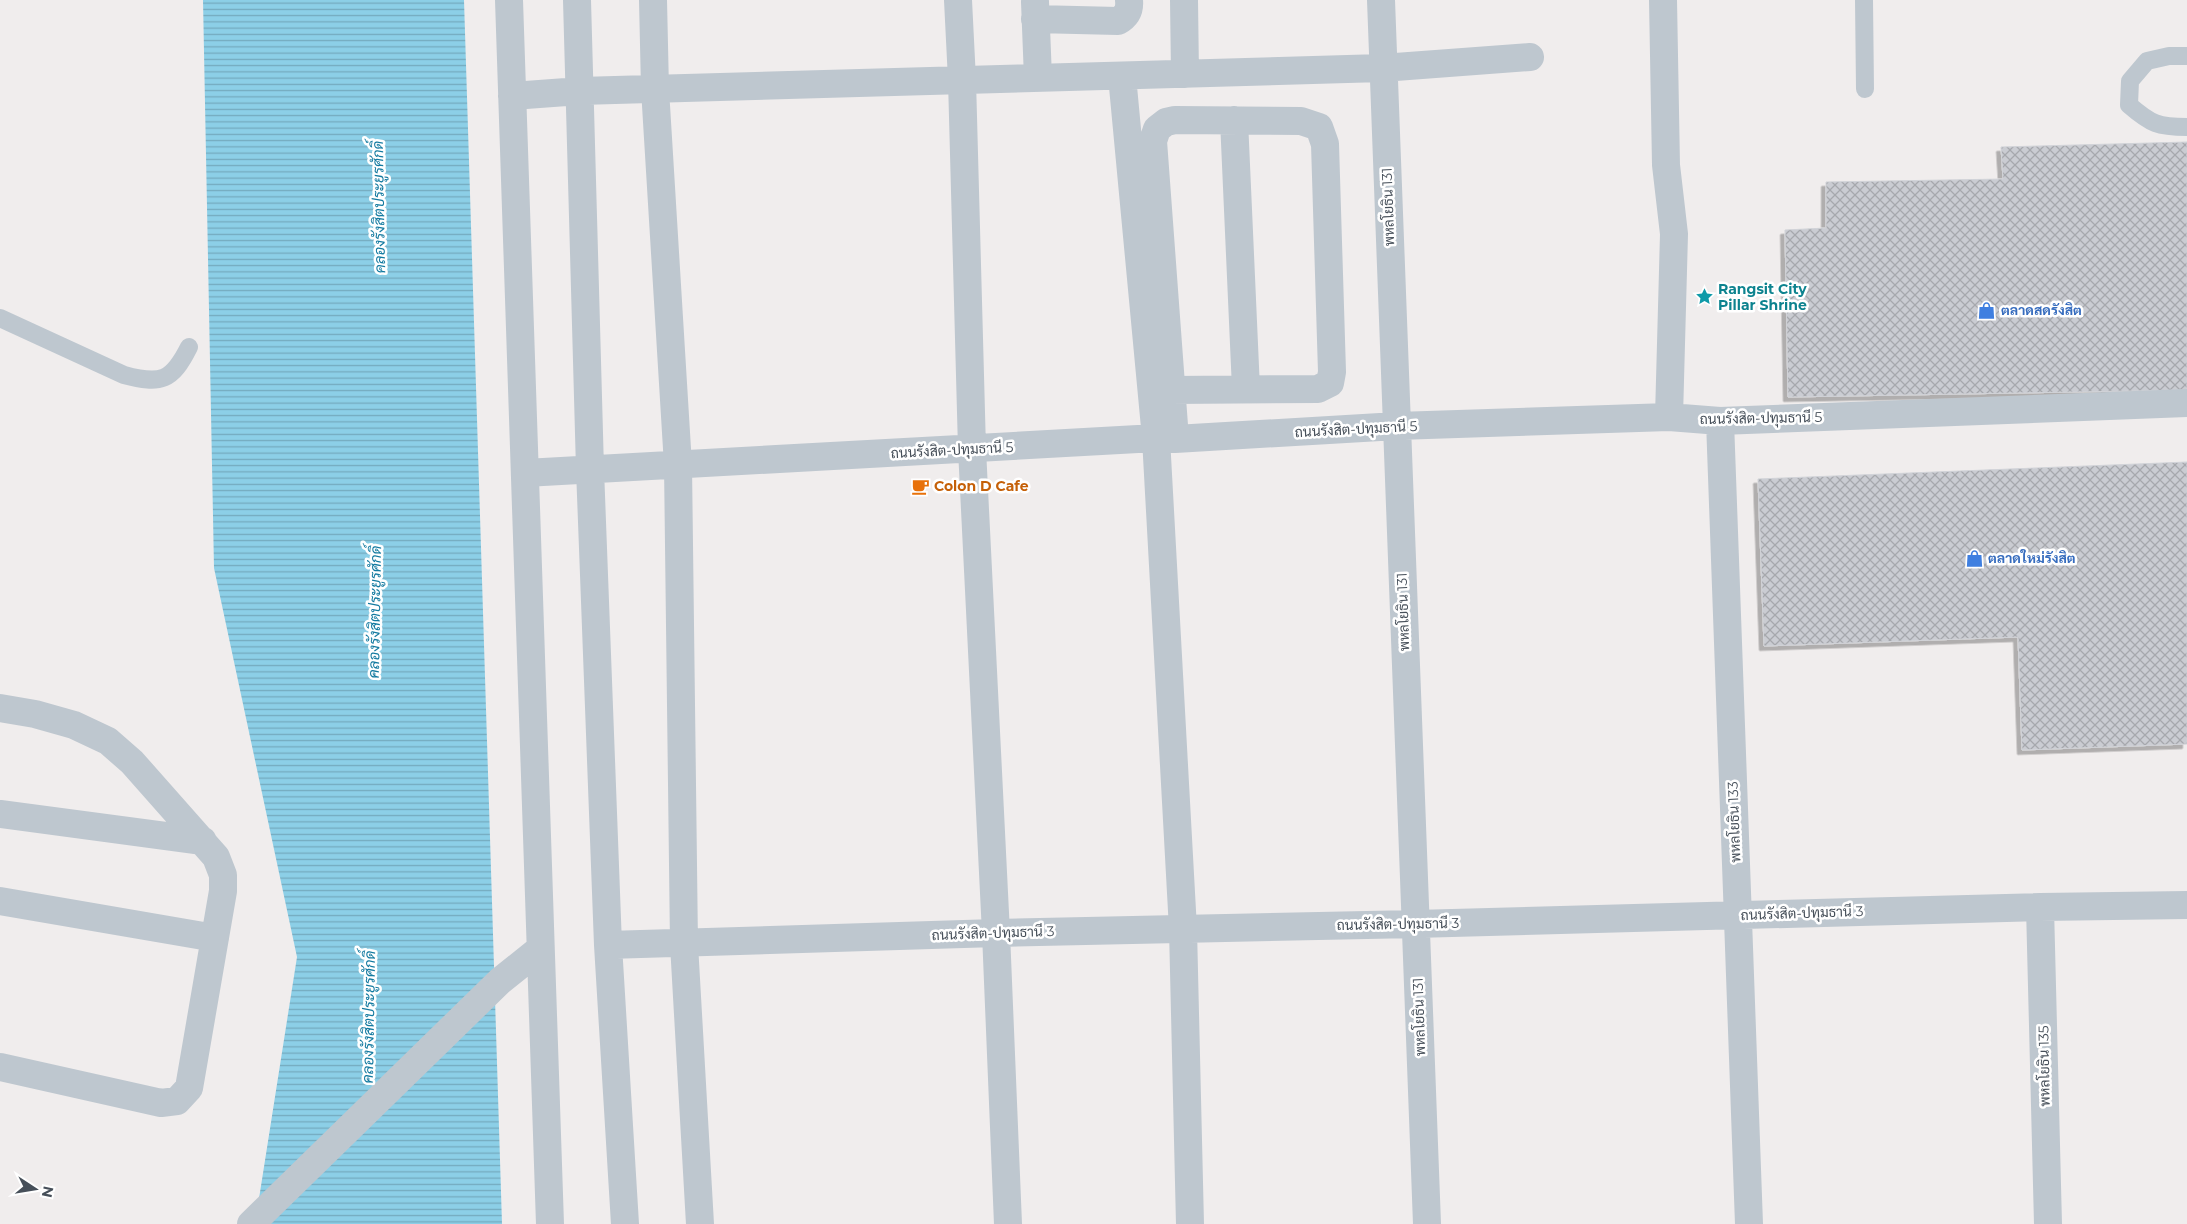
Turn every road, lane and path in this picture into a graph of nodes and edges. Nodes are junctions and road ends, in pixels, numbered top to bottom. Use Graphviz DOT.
graph roads {
  1 [pos="509,0"];
  2 [pos="577,0"];
  3 [pos="653,0"];
  4 [pos="958,0"];
  5 [pos="1129,0"];
  6 [pos="1184,0"];
  7 [pos="1380,0"];
  8 [pos="1662,0"];
  9 [pos="1864,0"];
  10 [pos="1035,9"];
  11 [pos="2187,56"];
  12 [pos="1530,57"];
  13 [pos="1382,68"];
  14 [pos="1185,74"];
  15 [pos="1122,76"];
  16 [pos="1038,78"];
  17 [pos="962,80"];
  18 [pos="655,89"];
  19 [pos="1865,89"];
  20 [pos="580,91"];
  21 [pos="512,96"];
  22 [pos="1234,120"];
  23 [pos="2187,127"];
  24 [pos="0,318"];
  25 [pos="189,346"];
  26 [pos="1246,389"];
  27 [pos="1171,390"];
  28 [pos="2187,403"];
  29 [pos="1669,416"];
  30 [pos="1720,421"];
  31 [pos="1396,426"];
  32 [pos="1165,438"];
  33 [pos="972,449"];
  34 [pos="678,465"];
  35 [pos="590,469"];
  36 [pos="525,473"];
  37 [pos="0,708"];
  38 [pos="0,814"];
  39 [pos="203,841"];
  40 [pos="0,901"];
  41 [pos="2187,906"];
  42 [pos="2040,907"];
  43 [pos="1738,915"];
  44 [pos="1415,924"];
  45 [pos="1183,929"];
  46 [pos="996,933"];
  47 [pos="215,938"];
  48 [pos="684,944"];
  49 [pos="608,945"];
  50 [pos="540,949"];
  51 [pos="0,1067"];
  52 [pos="251,1224"];
  53 [pos="550,1224"];
  54 [pos="625,1224"];
  55 [pos="700,1224"];
  56 [pos="1008,1224"];
  57 [pos="1190,1224"];
  58 [pos="1427,1224"];
  59 [pos="1749,1224"];
  60 [pos="2048,1224"];
  1 -- 21 [label="street"];
  2 -- 20 [label="street"];
  3 -- 18 [label="street"];
  4 -- 17 [label="street"];
  5 -- 10 [label="street"];
  6 -- 14 [label="street"];
  7 -- 13 [label="street, พหลโยธิน 131"];
  8 -- 29 [label="street"];
  9 -- 19 [label="lane"];
  10 -- 16 [label="street"];
  11 -- 23 [label="lane"];
  12 -- 13 [label="street"];
  13 -- 14 [label="street"];
  13 -- 31 [label="street, พหลโยธิน 131"];
  14 -- 15 [label="street"];
  15 -- 16 [label="street"];
  15 -- 32 [label="street"];
  16 -- 17 [label="street"];
  17 -- 18 [label="street"];
  17 -- 33 [label="street"];
  18 -- 20 [label="street"];
  18 -- 34 [label="street"];
  20 -- 21 [label="street"];
  20 -- 35 [label="street"];
  21 -- 36 [label="street"];
  22 -- 26 [label="street"];
  22 -- 26 [label="street"];
  22 -- 27 [label="street"];
  24 -- 25 [label="lane"];
  26 -- 27 [label="street"];
  27 -- 32 [label="street"];
  28 -- 30 [label="street, ถนนรังสิต-ปทุมธานี 5"];
  29 -- 30 [label="street, ถนนรังสิต-ปทุมธานี 5"];
  29 -- 31 [label="street, ถนนรังสิต-ปทุมธานี 5"];
  30 -- 43 [label="street, พหลโยธิน 133"];
  31 -- 32 [label="street, ถนนรังสิต-ปทุมธานี 5"];
  31 -- 44 [label="street, พหลโยธิน 131"];
  32 -- 33 [label="street, ถนนรังสิต-ปทุมธานี 5"];
  32 -- 45 [label="street"];
  33 -- 34 [label="street, ถนนรังสิต-ปทุมธานี 5"];
  33 -- 46 [label="street"];
  34 -- 35 [label="street, ถนนรังสิต-ปทุมธานี 5"];
  34 -- 48 [label="street"];
  35 -- 36 [label="street, ถนนรังสิต-ปทุมธานี 5"];
  35 -- 49 [label="street"];
  36 -- 50 [label="street"];
  37 -- 39 [label="street"];
  38 -- 39 [label="street"];
  39 -- 47 [label="street"];
  40 -- 47 [label="street"];
  41 -- 42 [label="street, ถนนรังสิต-ปทุมธานี 3"];
  42 -- 43 [label="street, ถนนรังสิต-ปทุมธานี 3"];
  42 -- 60 [label="street, พหลโยธิน 135"];
  43 -- 44 [label="street, ถนนรังสิต-ปทุมธานี 3"];
  43 -- 59 [label="street, พหลโยธิน 133"];
  44 -- 45 [label="street, ถนนรังสิต-ปทุมธานี 3"];
  44 -- 58 [label="street, พหลโยธิน 131"];
  45 -- 46 [label="street, ถนนรังสิต-ปทุมธานี 3"];
  45 -- 57 [label="street"];
  46 -- 48 [label="street, ถนนรังสิต-ปทุมธานี 3"];
  46 -- 56 [label="street"];
  47 -- 51 [label="street"];
  48 -- 49 [label="street, ถนนรังสิต-ปทุมธานี 3"];
  48 -- 55 [label="street"];
  49 -- 54 [label="street"];
  50 -- 52 [label="street"];
  50 -- 53 [label="street"];
}
